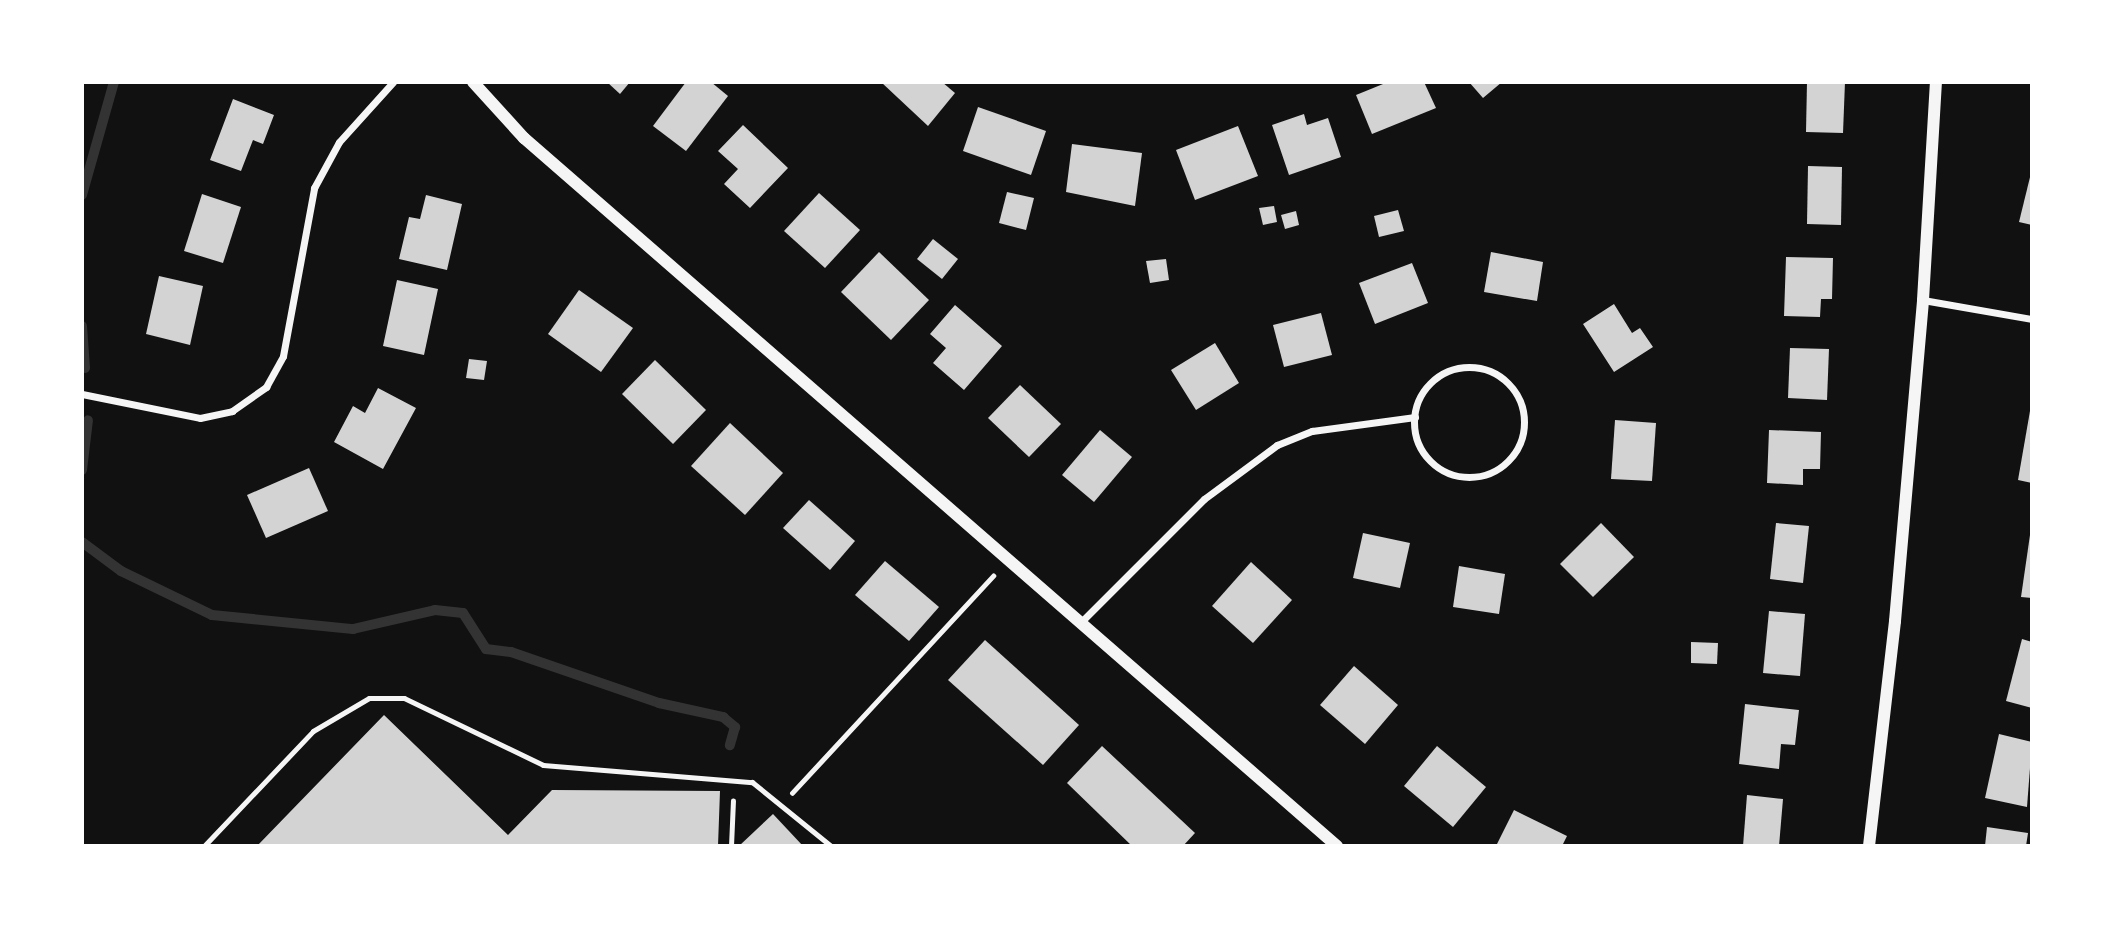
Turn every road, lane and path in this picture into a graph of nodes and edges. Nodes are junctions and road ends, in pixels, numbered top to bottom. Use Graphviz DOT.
graph roads {
  1 [pos="393,82"];
  2 [pos="472,82"];
  3 [pos="1936,82"];
  4 [pos="1923,300"];
  5 [pos="2032,318"];
  6 [pos="82,394"];
  7 [pos="1415,417"];
  8 [pos="1010,557"];
  9 [pos="1081,622"];
  10 [pos="781,805"];
  11 [pos="204,846"];
  12 [pos="731,846"];
  13 [pos="831,846"];
  14 [pos="1337,846"];
  15 [pos="1869,846"];
  1 -- 6 [label="street"];
  2 -- 8 [label="street"];
  3 -- 4 [label="street"];
  4 -- 5 [label="street"];
  4 -- 15 [label="street"];
  7 -- 7 [label="street"];
  7 -- 9 [label="street"];
  8 -- 9 [label="street"];
  8 -- 10 [label="path"];
  9 -- 14 [label="street"];
  10 -- 11 [label="lane"];
  10 -- 12 [label="path"];
  10 -- 13 [label="lane"];
}
